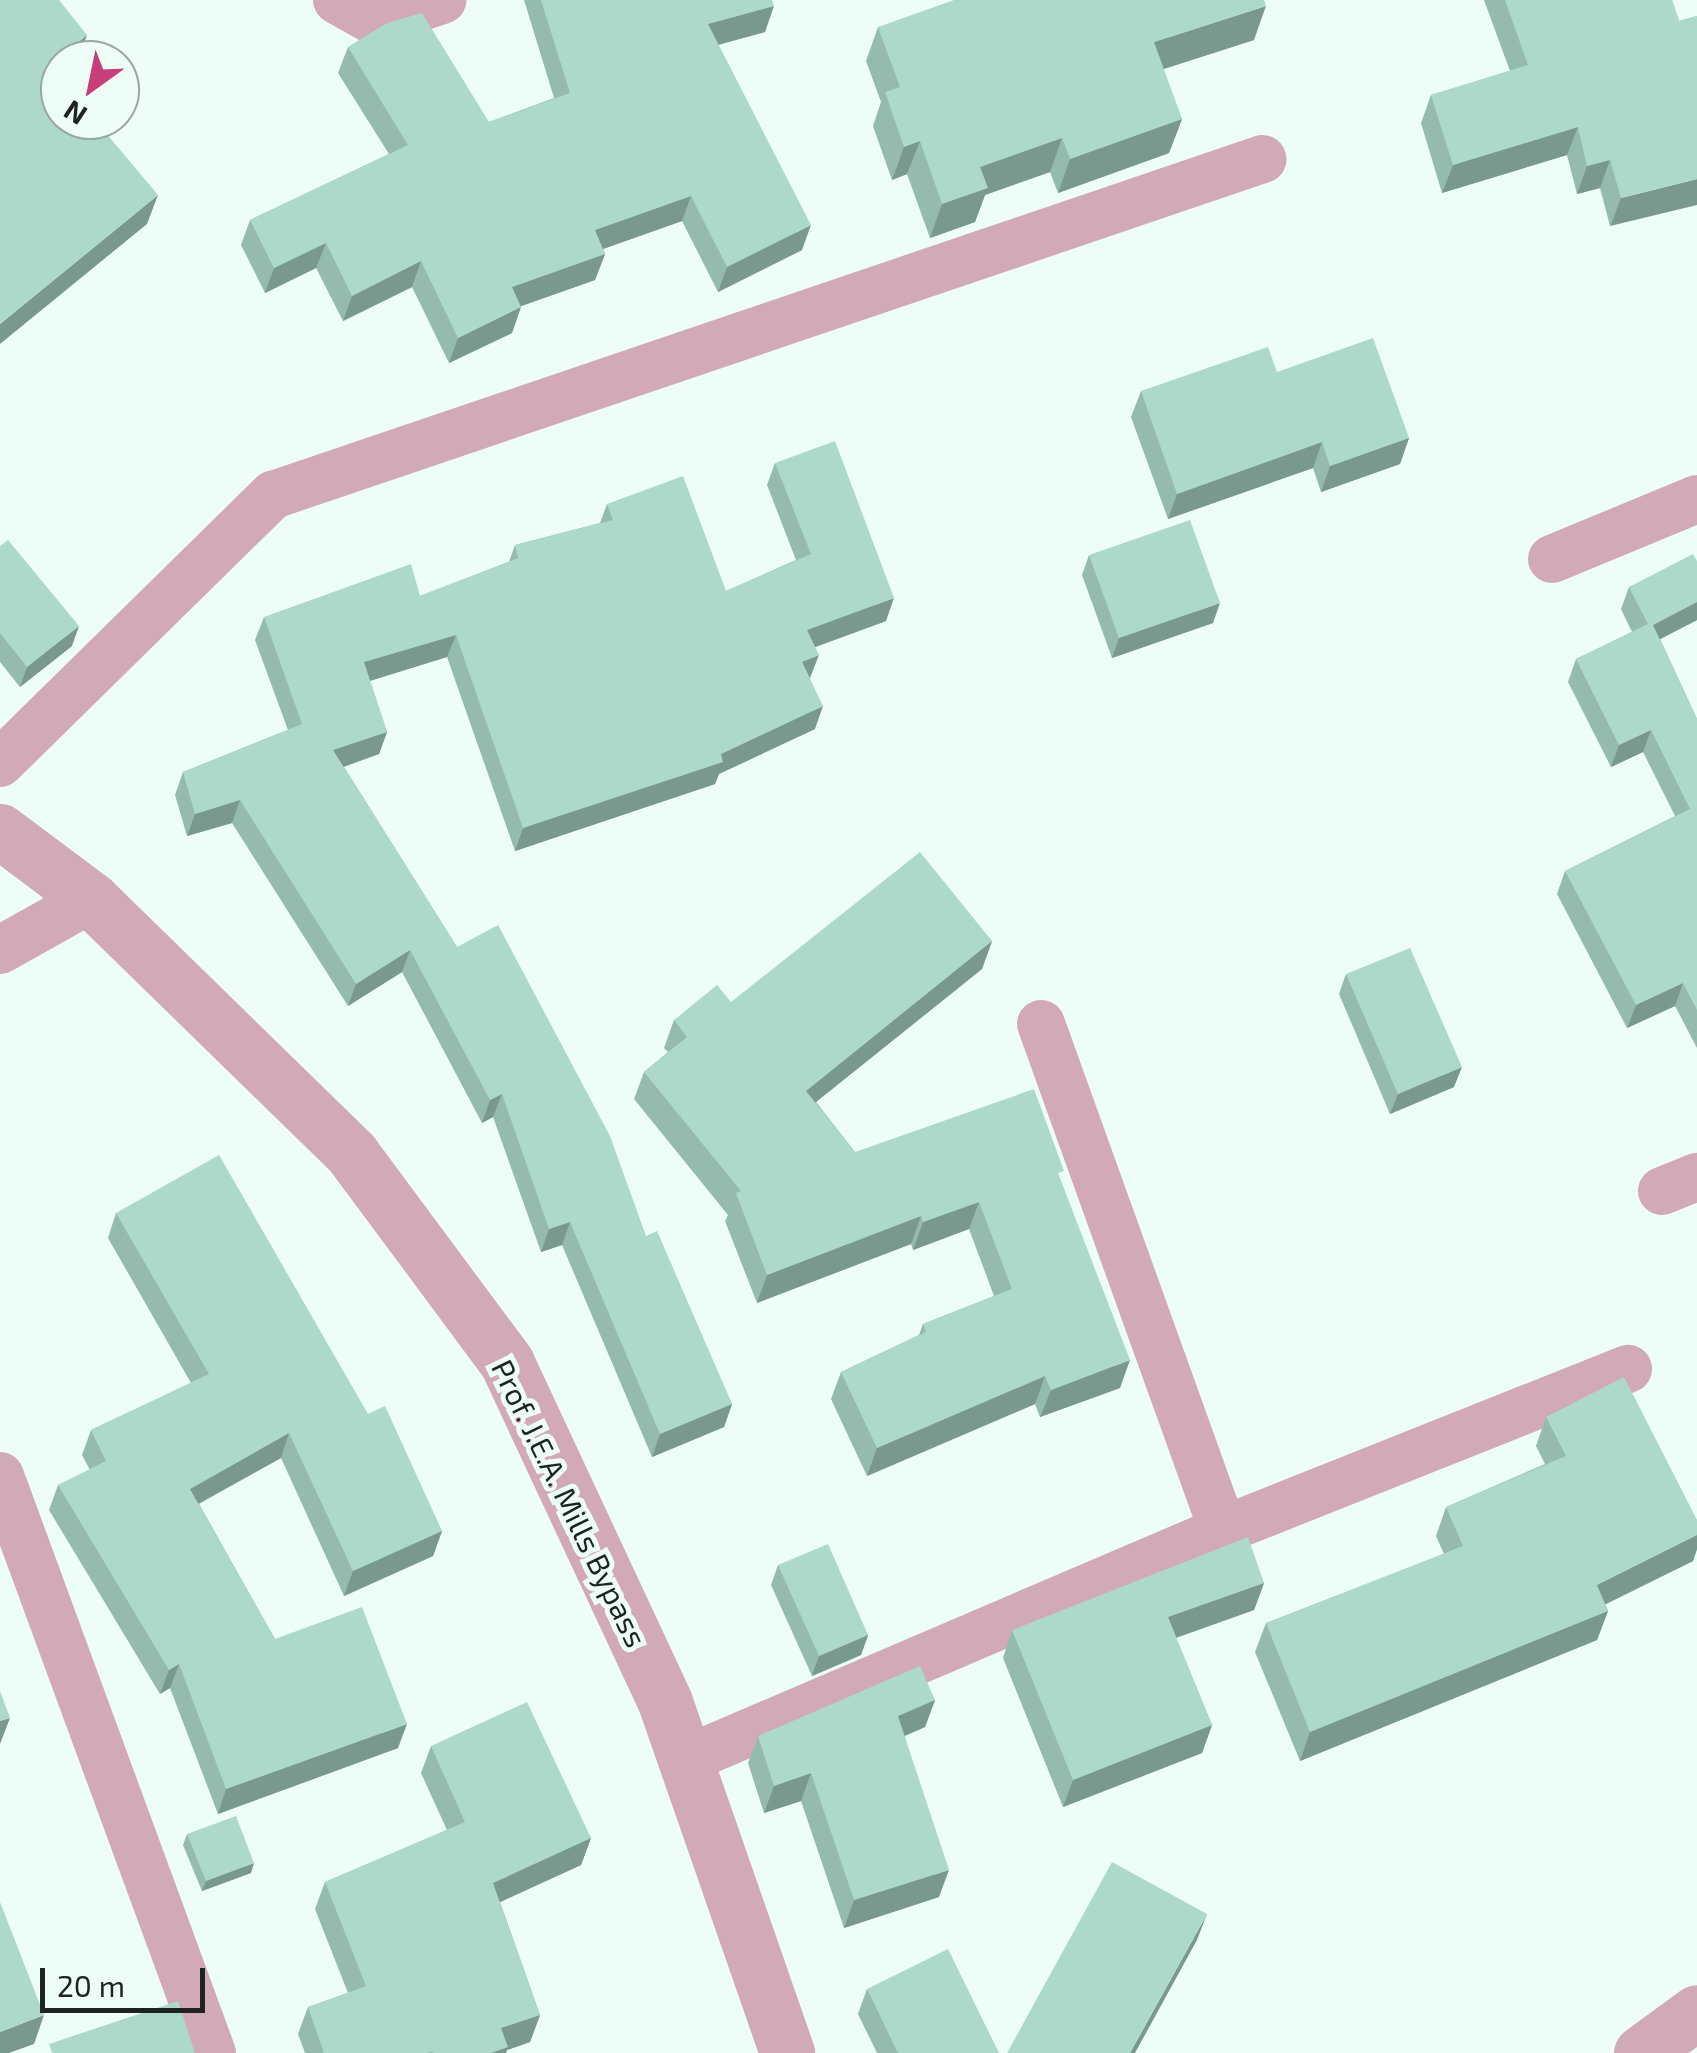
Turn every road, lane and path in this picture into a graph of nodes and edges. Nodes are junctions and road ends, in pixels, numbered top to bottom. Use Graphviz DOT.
graph roads {
  1 [pos="337,0"];
  2 [pos="442,0"];
  3 [pos="1263,160"];
  4 [pos="1697,499"];
  5 [pos="1552,560"];
  6 [pos="0,763"];
  7 [pos="0,831"];
  8 [pos="91,899"];
  9 [pos="0,950"];
  10 [pos="1041,1024"];
  11 [pos="1628,1369"];
  12 [pos="0,1476"];
  13 [pos="1223,1530"];
  14 [pos="685,1760"];
  15 [pos="1697,2012"];
  16 [pos="212,2053"];
  17 [pos="786,2053"];
  18 [pos="1642,2053"];
  1 -- 2 [label="street"];
  3 -- 6 [label="street"];
  4 -- 5 [label="street"];
  7 -- 8 [label="street, Prof. J.E.A. Mills Bypass"];
  8 -- 9 [label="street"];
  8 -- 14 [label="street, Prof. J.E.A. Mills Bypass"];
  10 -- 13 [label="street"];
  11 -- 13 [label="street"];
  12 -- 16 [label="street"];
  13 -- 14 [label="street"];
  14 -- 17 [label="street, Prof. J.E.A. Mills Bypass"];
  15 -- 18 [label="street"];
}
